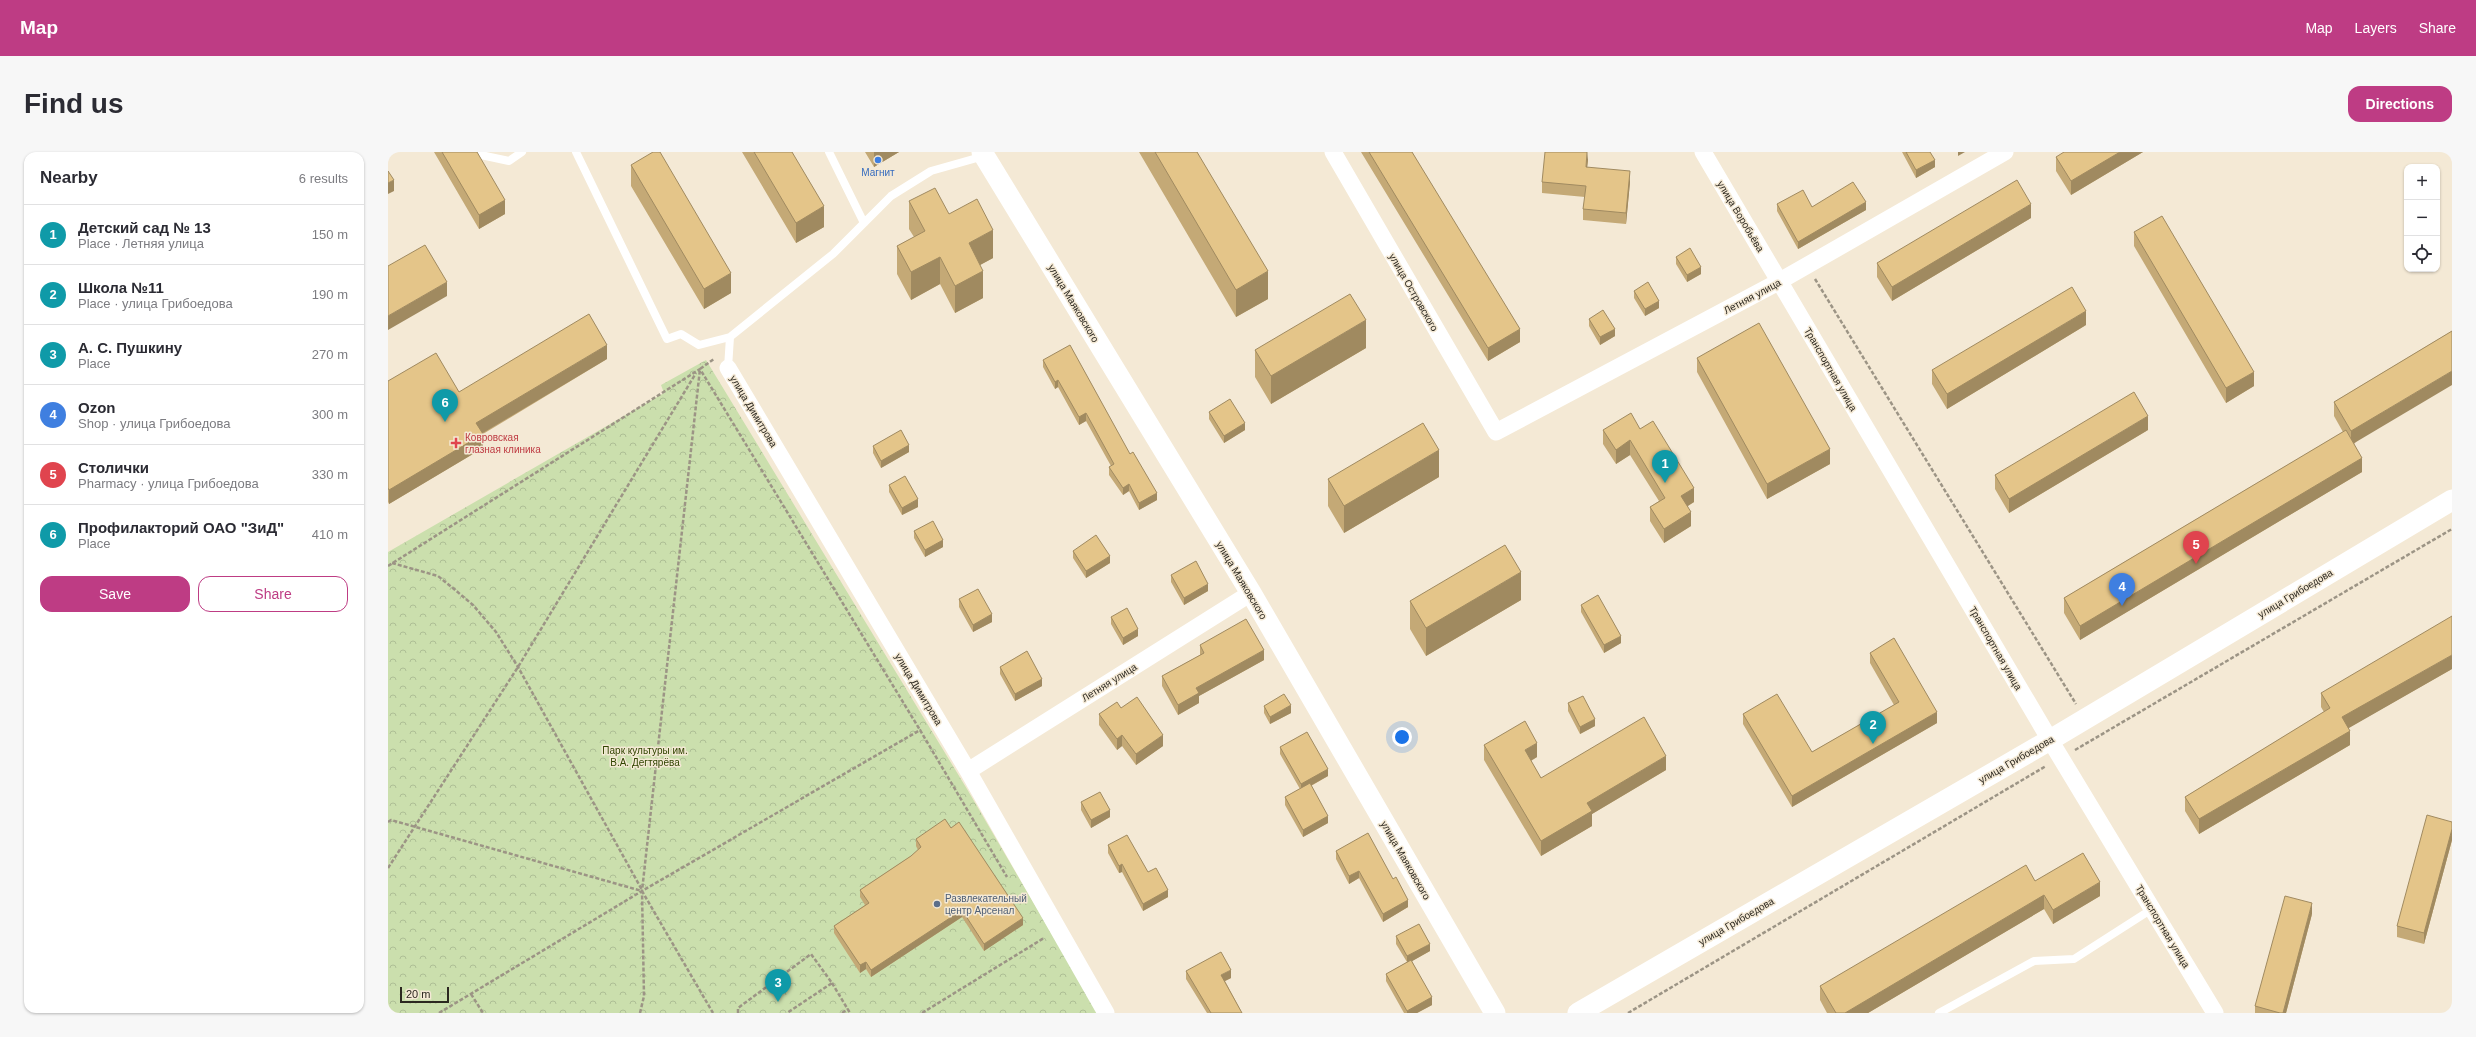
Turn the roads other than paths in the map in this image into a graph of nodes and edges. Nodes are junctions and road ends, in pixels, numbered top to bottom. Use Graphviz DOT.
graph roads {
  1 [pos="479,152"];
  2 [pos="522,152"];
  3 [pos="576,152"];
  4 [pos="829,152"];
  5 [pos="1333,152"];
  6 [pos="1703,152"];
  7 [pos="2005,152"];
  8 [pos="986,153"];
  9 [pos="864,223"];
  10 [pos="1780,281"];
  11 [pos="730,337"];
  12 [pos="728,368"];
  13 [pos="1496,432"];
  14 [pos="2452,500"];
  15 [pos="1251,593"];
  16 [pos="2050,740"];
  17 [pos="968,771"];
  18 [pos="2152,909"];
  19 [pos="1106,1013"];
  20 [pos="1495,1013"];
  21 [pos="1578,1013"];
  22 [pos="1939,1013"];
  23 [pos="2215,1013"];
  1 -- 2 [label="lane"];
  3 -- 11 [label="lane"];
  4 -- 9 [label="lane"];
  5 -- 13 [label="street, улица Островского"];
  6 -- 10 [label="street, улица Воробьёва"];
  7 -- 10 [label="street, Летняя улица"];
  8 -- 9 [label="lane"];
  8 -- 15 [label="street, улица Маяковского"];
  9 -- 11 [label="lane"];
  10 -- 13 [label="street, Летняя улица"];
  10 -- 16 [label="street, Транспортная улица"];
  11 -- 12 [label="lane"];
  12 -- 17 [label="street, улица Димитрова"];
  14 -- 16 [label="street, улица Грибоедова"];
  15 -- 17 [label="street, Летняя улица"];
  15 -- 20 [label="street, улица Маяковского"];
  16 -- 18 [label="street, Транспортная улица"];
  16 -- 21 [label="street, улица Грибоедова"];
  17 -- 19 [label="street, улица Димитрова"];
  18 -- 22 [label="lane"];
  18 -- 23 [label="street, Транспортная улица"];
}
